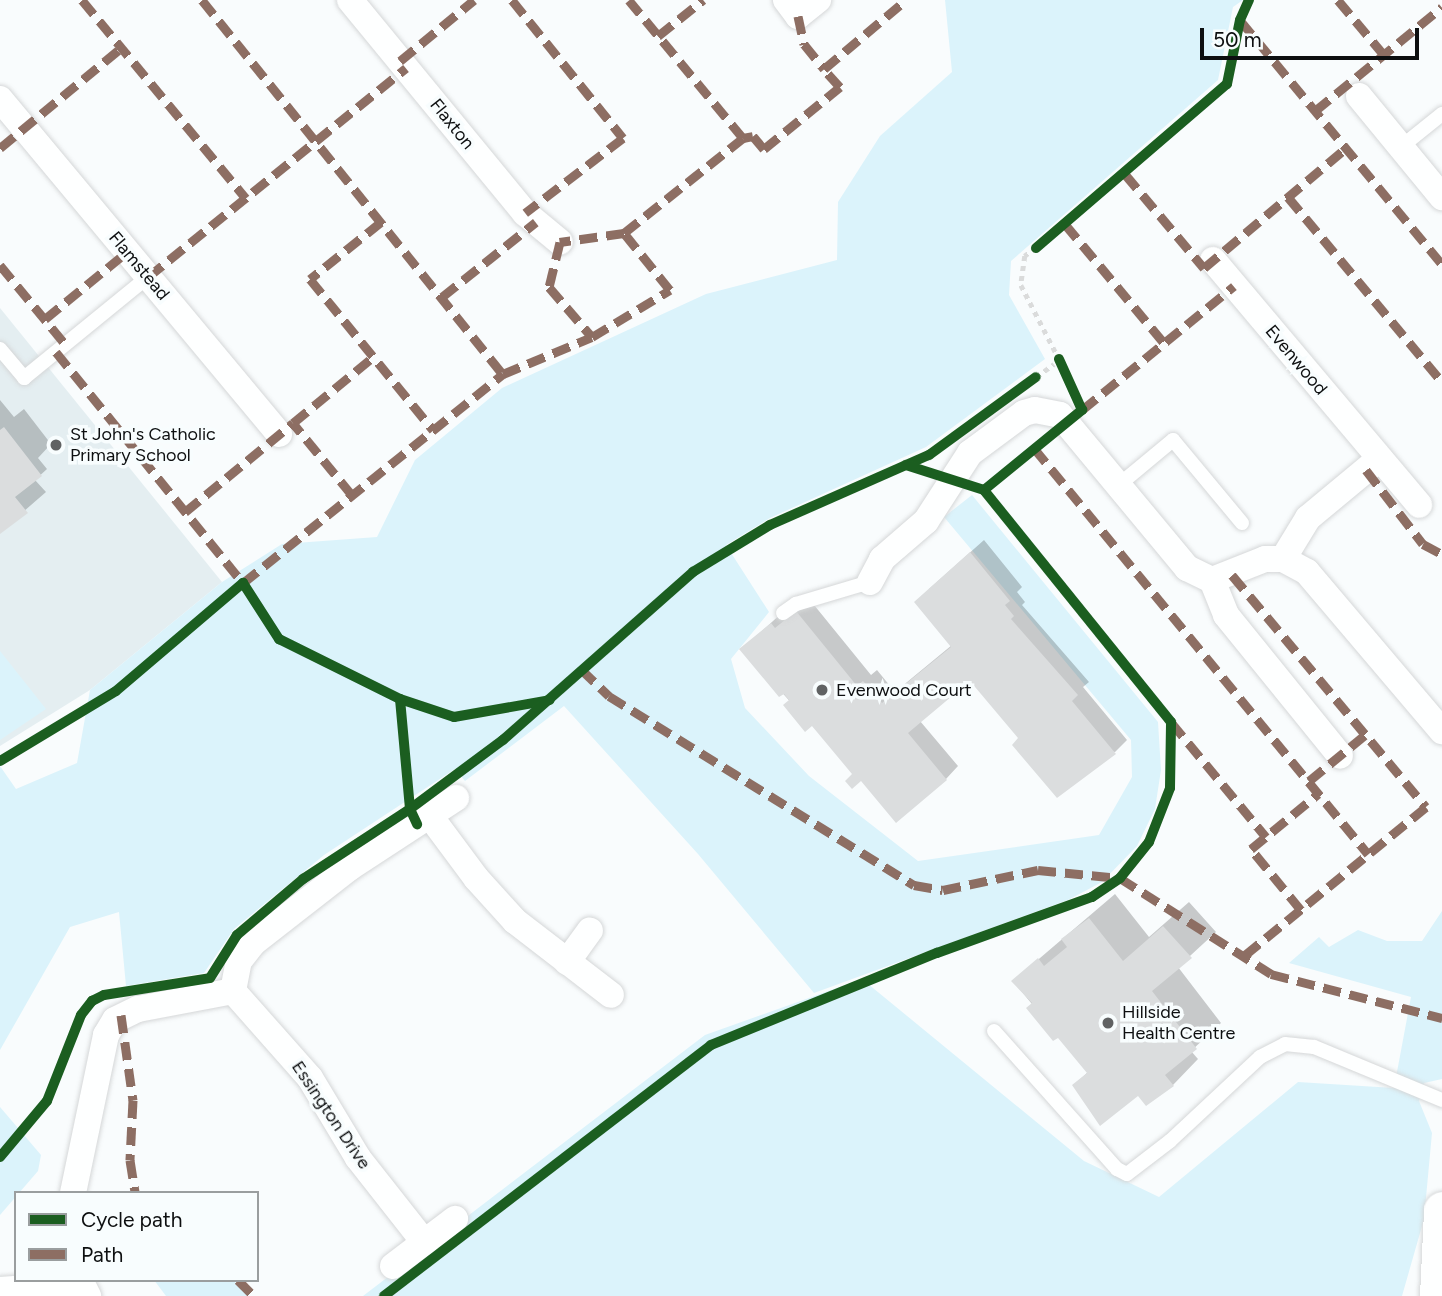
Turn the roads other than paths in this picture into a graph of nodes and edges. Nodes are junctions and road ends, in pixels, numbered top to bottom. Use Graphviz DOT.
graph roads {
  1 [pos="350,0"];
  2 [pos="786,0"];
  3 [pos="818,0"];
  4 [pos="1359,96"];
  5 [pos="0,99"];
  6 [pos="1442,114"];
  7 [pos="1401,147"];
  8 [pos="1442,197"];
  9 [pos="560,242"];
  10 [pos="1213,260"];
  11 [pos="148,277"];
  12 [pos="0,349"];
  13 [pos="279,434"];
  14 [pos="1380,459"];
  15 [pos="1120,484"];
  16 [pos="1419,505"];
  17 [pos="1241,523"];
  18 [pos="1283,559"];
  19 [pos="1212,580"];
  20 [pos="870,582"];
  21 [pos="783,613"];
  22 [pos="1442,731"];
  23 [pos="1340,756"];
  24 [pos="456,798"];
  25 [pos="430,816"];
  26 [pos="590,930"];
  27 [pos="567,962"];
  28 [pos="233,991"];
  29 [pos="611,995"];
  30 [pos="994,1031"];
  31 [pos="1442,1100"];
  32 [pos="73,1191"];
  33 [pos="1442,1210"];
  34 [pos="455,1219"];
  35 [pos="425,1242"];
  36 [pos="393,1266"];
  37 [pos="16,1289"];
  38 [pos="62,1296"];
  39 [pos="1438,1296"];
  1 -- 9 [label="street, Flaxton"];
  2 -- 3 [label="street"];
  4 -- 7 [label="street"];
  5 -- 11 [label="street, Flamstead"];
  6 -- 7 [label="lane"];
  7 -- 8 [label="street"];
  10 -- 14 [label="street, Evenwood"];
  11 -- 12 [label="lane"];
  11 -- 13 [label="street, Flamstead"];
  14 -- 16 [label="street, Evenwood"];
  14 -- 18 [label="street"];
  15 -- 17 [label="lane"];
  15 -- 19 [label="street"];
  15 -- 20 [label="street"];
  18 -- 19 [label="street"];
  18 -- 22 [label="street"];
  19 -- 23 [label="street"];
  20 -- 21 [label="lane"];
  24 -- 25 [label="street"];
  25 -- 27 [label="street"];
  25 -- 28 [label="street"];
  26 -- 27 [label="street"];
  27 -- 29 [label="street"];
  28 -- 32 [label="street"];
  28 -- 35 [label="street, Essington Drive"];
  30 -- 31 [label="lane"];
  33 -- 39 [label="street"];
  34 -- 35 [label="street"];
  35 -- 36 [label="street"];
  37 -- 38 [label="street"];
}
